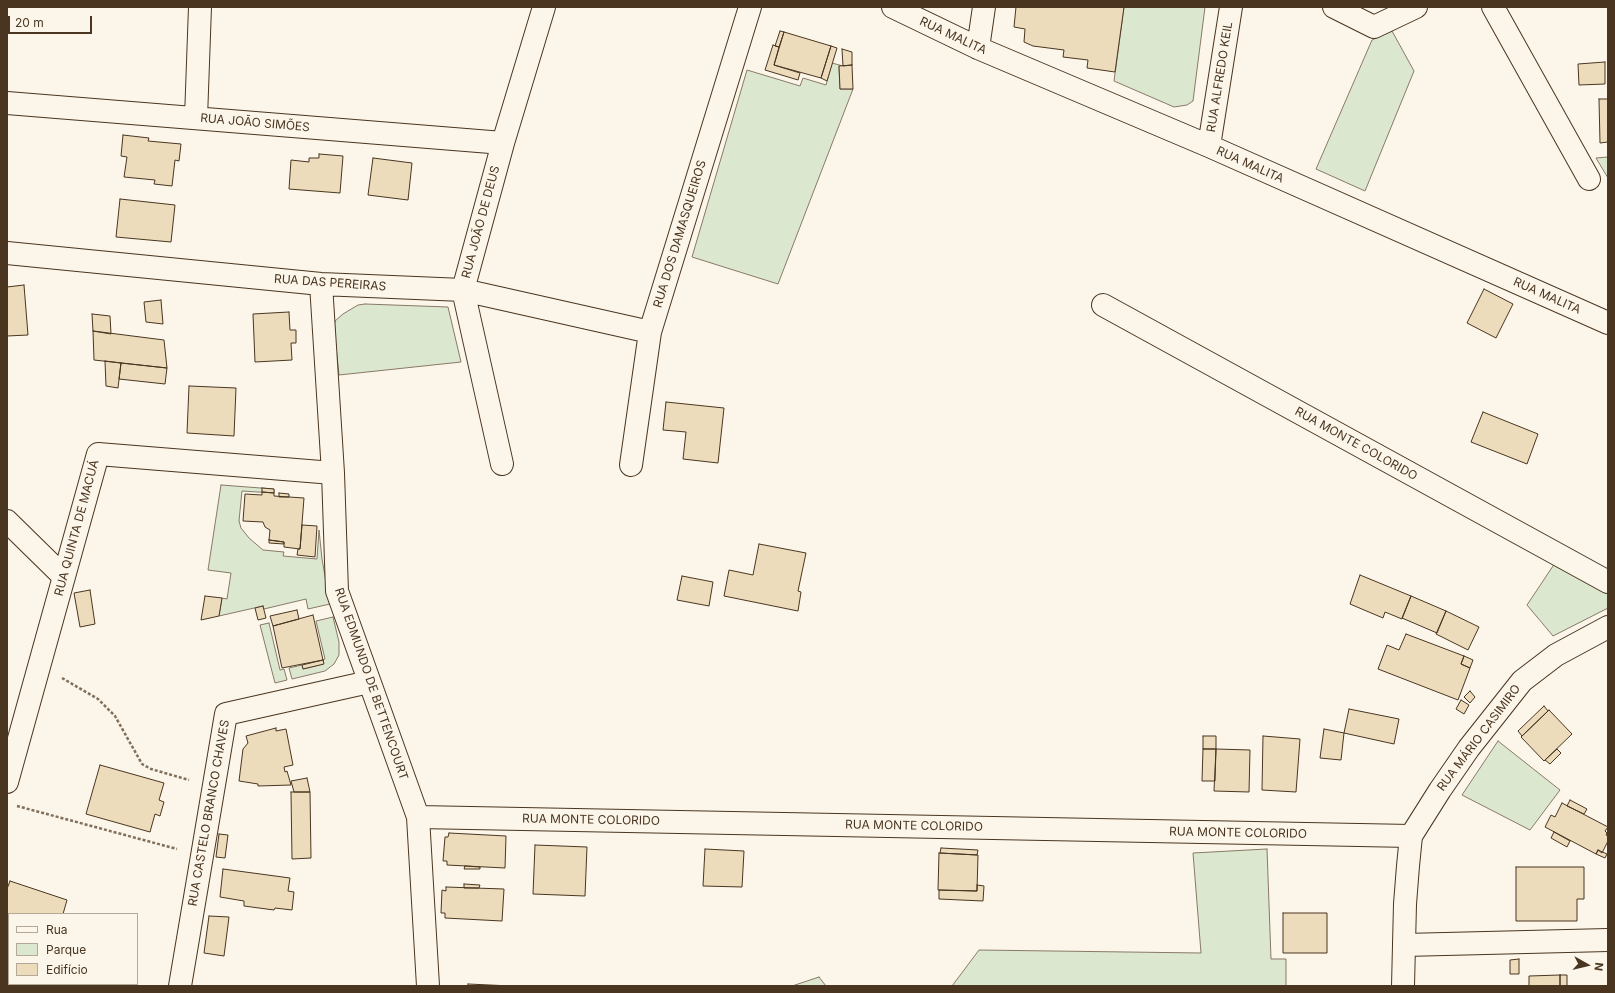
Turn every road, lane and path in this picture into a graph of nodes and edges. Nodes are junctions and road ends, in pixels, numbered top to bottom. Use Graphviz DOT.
graph roads {
  1 [pos="200,7"];
  2 [pos="544,7"];
  3 [pos="750,7"];
  4 [pos="893,7"];
  5 [pos="984,7"];
  6 [pos="1231,7"];
  7 [pos="1334,7"];
  8 [pos="1416,7"];
  9 [pos="1493,7"];
  10 [pos="978,48"];
  11 [pos="7,103"];
  12 [pos="196,118"];
  13 [pos="503,143"];
  14 [pos="1209,146"];
  15 [pos="1589,179"];
  16 [pos="7,252"];
  17 [pos="321,284"];
  18 [pos="463,290"];
  19 [pos="1103,305"];
  20 [pos="1608,323"];
  21 [pos="650,332"];
  22 [pos="502,464"];
  23 [pos="631,466"];
  24 [pos="332,473"];
  25 [pos="7,521"];
  26 [pos="64,577"];
  27 [pos="1608,582"];
  28 [pos="1608,627"];
  29 [pos="61,677"];
  30 [pos="369,682"];
  31 [pos="7,782"];
  32 [pos="196,782"];
  33 [pos="14,806"];
  34 [pos="418,817"];
  35 [pos="1411,836"];
  36 [pos="180,850"];
  37 [pos="1608,940"];
  38 [pos="1404,945"];
  39 [pos="180,986"];
  40 [pos="428,986"];
  41 [pos="1403,986"];
  1 -- 12 [label="street"];
  2 -- 13 [label="street, RUA JOÃO DE DEUS"];
  3 -- 21 [label="street, RUA DOS DAMASQUEIROS"];
  4 -- 10 [label="street, RUA MALITA"];
  5 -- 10 [label="street"];
  6 -- 14 [label="street, RUA ALFREDO KEIL"];
  7 -- 8 [label="street"];
  9 -- 15 [label="street"];
  10 -- 14 [label="street, RUA MALITA"];
  11 -- 12 [label="street, RUA JOÃO SIMÕES"];
  12 -- 13 [label="street, RUA JOÃO SIMÕES"];
  13 -- 18 [label="street, RUA JOÃO DE DEUS"];
  14 -- 20 [label="street, RUA MALITA"];
  16 -- 17 [label="street, RUA DAS PEREIRAS"];
  17 -- 18 [label="street, RUA DAS PEREIRAS"];
  17 -- 24 [label="street, RUA EDMUNDO DE BETTENCOURT"];
  18 -- 21 [label="street, RUA DAS PEREIRAS"];
  18 -- 22 [label="street, RUA JOÃO DE DEUS"];
  19 -- 27 [label="street, RUA MONTE COLORIDO"];
  21 -- 23 [label="street, RUA DOS DAMASQUEIROS"];
  24 -- 26 [label="street, RUA QUINTA DE MACUÁ"];
  24 -- 30 [label="street, RUA EDMUNDO DE BETTENCOURT"];
  25 -- 26 [label="street"];
  26 -- 31 [label="street, RUA QUINTA DE MACUÁ"];
  28 -- 35 [label="street, RUA MÁRIO CASIMIRO"];
  29 -- 32 [label="path"];
  30 -- 34 [label="street, RUA EDMUNDO DE BETTENCOURT"];
  30 -- 39 [label="street, RUA CASTELO BRANCO CHAVES"];
  33 -- 36 [label="path"];
  34 -- 35 [label="street, RUA MONTE COLORIDO"];
  34 -- 40 [label="street, RUA EDMUNDO DE BETTENCOURT"];
  35 -- 38 [label="street, RUA MÁRIO CASIMIRO"];
  37 -- 38 [label="street"];
  38 -- 41 [label="street, RUA MÁRIO CASIMIRO"];
}
